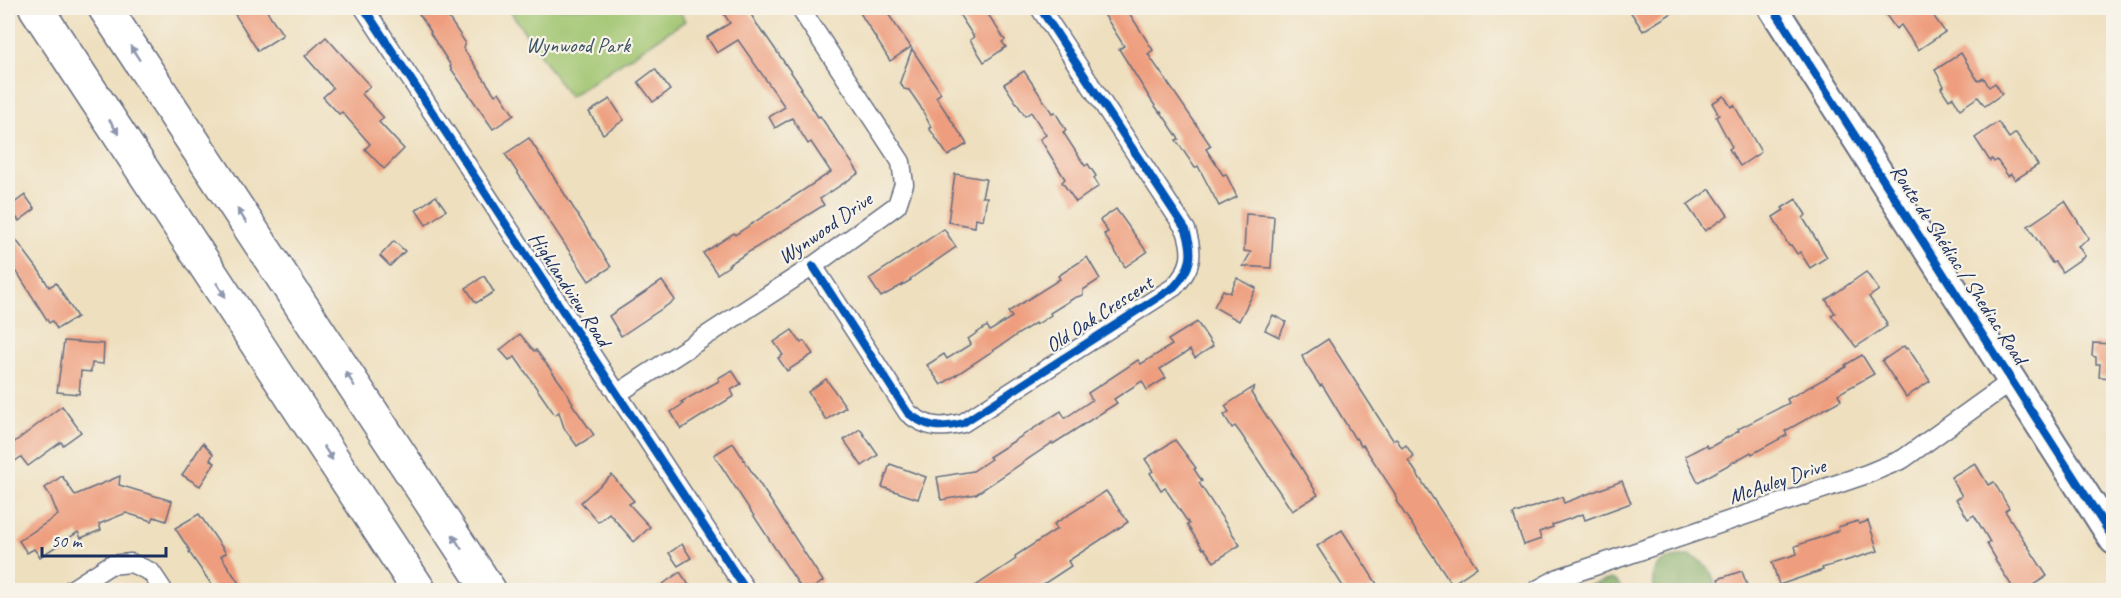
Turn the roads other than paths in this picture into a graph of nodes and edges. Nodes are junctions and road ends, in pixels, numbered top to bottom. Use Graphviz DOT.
graph roads {
  1 [pos="36,8"];
  2 [pos="105,8"];
  3 [pos="364,8"];
  4 [pos="800,8"];
  5 [pos="1040,8"];
  6 [pos="1773,8"];
  7 [pos="813,266"];
  8 [pos="2013,380"];
  9 [pos="617,394"];
  10 [pos="2114,540"];
  11 [pos="70,591"];
  12 [pos="163,591"];
  13 [pos="419,591"];
  14 [pos="489,591"];
  15 [pos="746,591"];
  16 [pos="1538,591"];
  1 -- 13 [label="highway, one-way"];
  14 -- 2 [label="highway, one-way"];
  3 -- 9 [label="street, Highlandview Road"];
  4 -- 7 [label="street, Wynwood Drive"];
  5 -- 7 [label="street, Old Oak Crescent"];
  6 -- 8 [label="main road, Route de Shédiac / Shediac Road"];
  7 -- 9 [label="street, Wynwood Drive"];
  8 -- 10 [label="main road, Route de Shédiac / Shediac Road"];
  8 -- 16 [label="street, McAuley Drive"];
  9 -- 15 [label="street, Highlandview Road"];
  11 -- 12 [label="street"];
}
